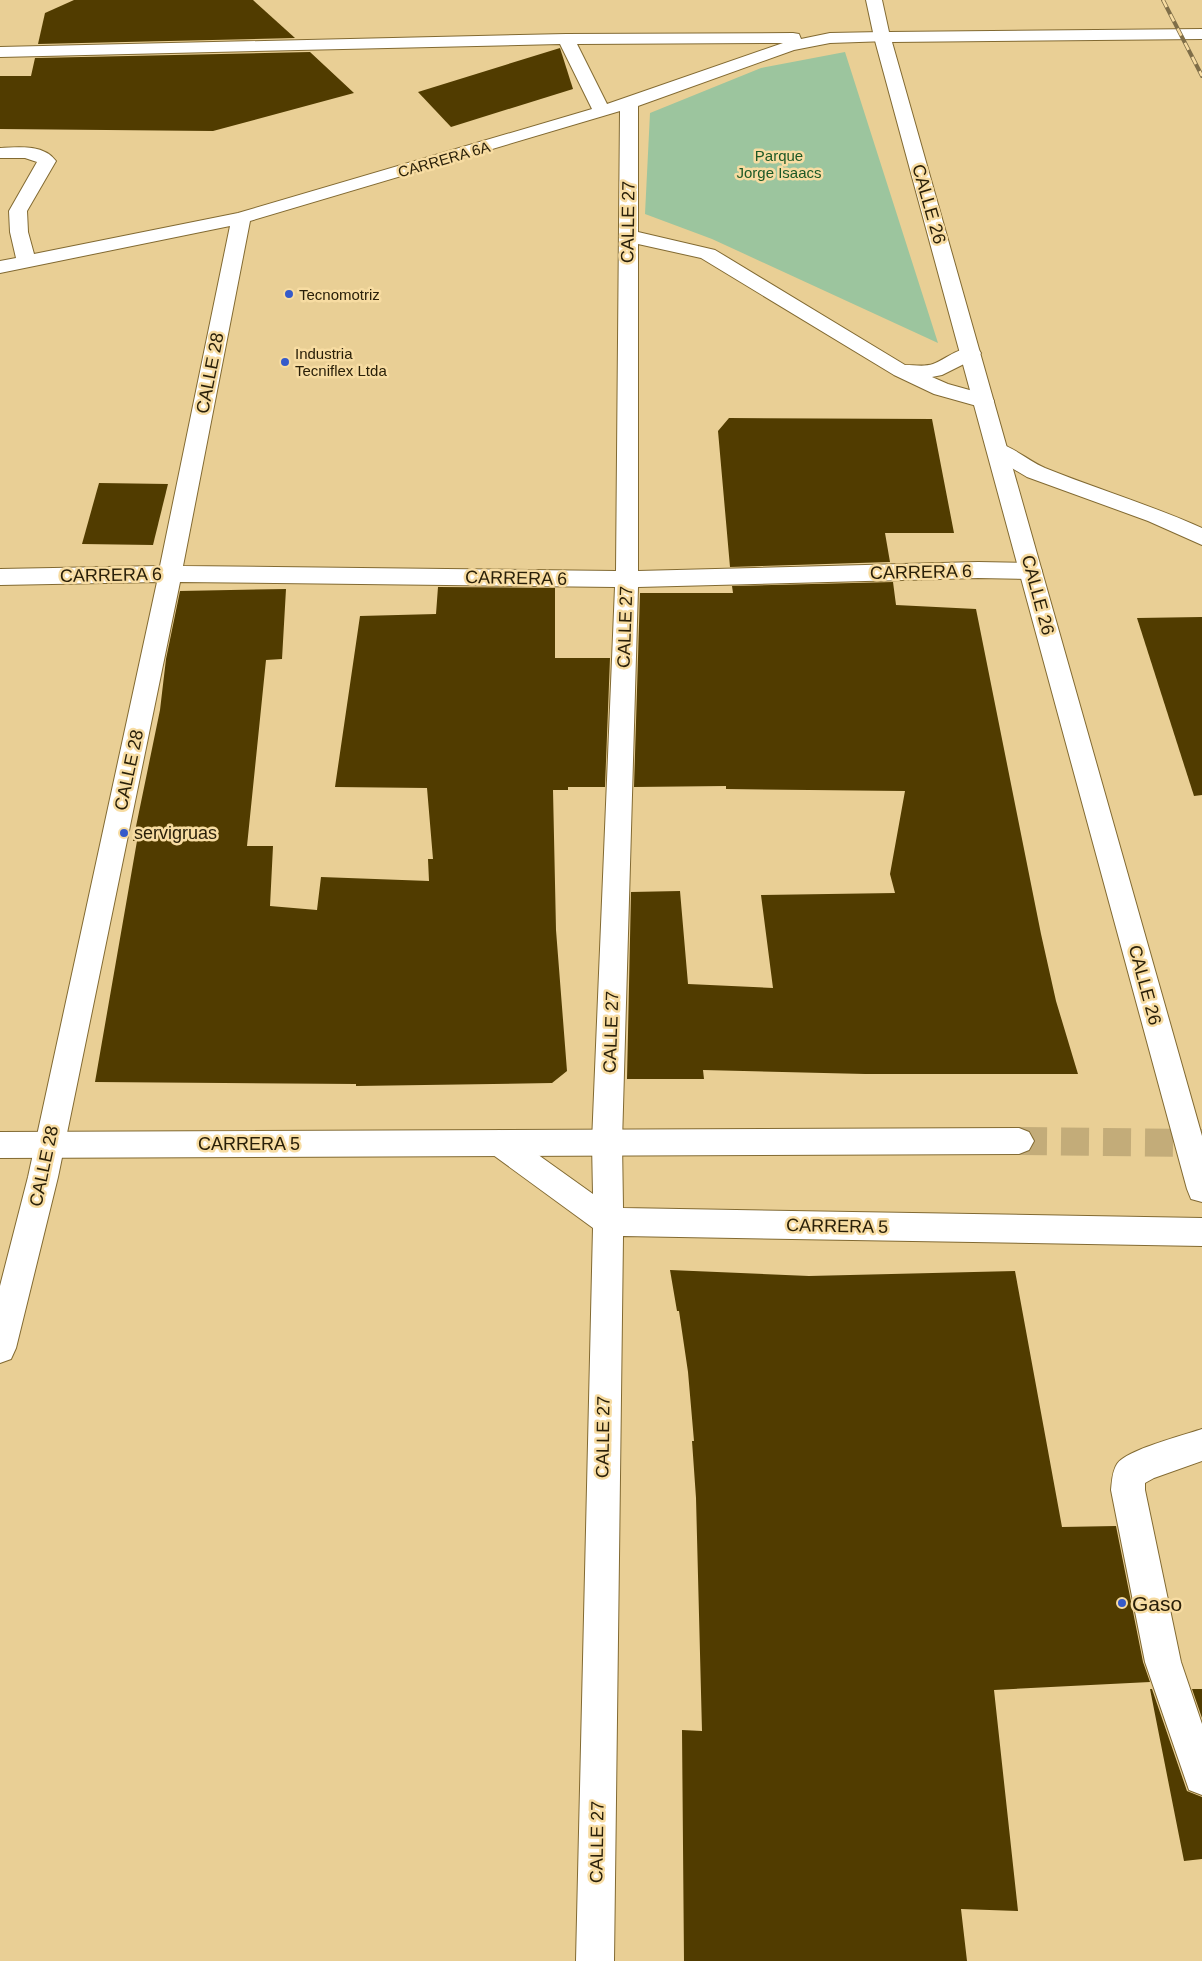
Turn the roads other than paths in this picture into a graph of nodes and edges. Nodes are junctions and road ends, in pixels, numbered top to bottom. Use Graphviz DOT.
graph roads {
  1 [pos="874,0"];
  2 [pos="1202,34"];
  3 [pos="882,37"];
  4 [pos="830,38"];
  5 [pos="566,39"];
  6 [pos="0,52"];
  7 [pos="629,104"];
  8 [pos="602,112"];
  9 [pos="0,153"];
  10 [pos="9,212"];
  11 [pos="241,218"];
  12 [pos="628,236"];
  13 [pos="26,261"];
  14 [pos="0,268"];
  15 [pos="971,353"];
  16 [pos="901,371"];
  17 [pos="984,400"];
  18 [pos="998,450"];
  19 [pos="1202,537"];
  20 [pos="1031,571"];
  21 [pos="170,574"];
  22 [pos="0,577"];
  23 [pos="627,579"];
  24 [pos="1019,1141"];
  25 [pos="607,1142"];
  26 [pos="498,1143"];
  27 [pos="0,1145"];
  28 [pos="48,1145"];
  29 [pos="1202,1189"];
  30 [pos="608,1222"];
  31 [pos="1202,1232"];
  32 [pos="0,1348"];
  33 [pos="1202,1445"];
  34 [pos="1202,1778"];
  35 [pos="595,1961"];
  1 -- 3 [label="street, CALLE 26"];
  2 -- 3 [label="street, CARRERA 6A"];
  3 -- 4 [label="street, CARRERA 6A"];
  3 -- 15 [label="street, CALLE 26"];
  4 -- 5 [label="street"];
  4 -- 7 [label="street, CARRERA 6A"];
  5 -- 6 [label="street"];
  5 -- 8 [label="street"];
  7 -- 8 [label="street, CARRERA 6A"];
  7 -- 12 [label="street, CALLE 27"];
  8 -- 11 [label="street, CARRERA 6A"];
  9 -- 10 [label="street"];
  10 -- 13 [label="street"];
  11 -- 13 [label="street, CARRERA 6A"];
  11 -- 21 [label="street, CALLE 28"];
  12 -- 16 [label="street"];
  12 -- 23 [label="street, CALLE 27"];
  13 -- 14 [label="street, CARRERA 6A"];
  15 -- 16 [label="street"];
  15 -- 17 [label="street, CALLE 26"];
  16 -- 17 [label="street"];
  17 -- 18 [label="street, CALLE 26"];
  18 -- 19 [label="street"];
  18 -- 20 [label="street, CALLE 26"];
  20 -- 23 [label="street, CARRERA 6"];
  20 -- 29 [label="street, CALLE 26"];
  21 -- 22 [label="street, CARRERA 6"];
  21 -- 23 [label="street, CARRERA 6"];
  21 -- 28 [label="street, CALLE 28"];
  23 -- 25 [label="street, CALLE 27"];
  24 -- 25 [label="street, CARRERA 5"];
  25 -- 26 [label="street, CARRERA 5"];
  25 -- 30 [label="street, CALLE 27"];
  26 -- 28 [label="street, CARRERA 5"];
  26 -- 30 [label="street"];
  27 -- 28 [label="street, CARRERA 5"];
  28 -- 32 [label="street, CALLE 28"];
  30 -- 31 [label="street, CARRERA 5"];
  30 -- 35 [label="street, CALLE 27"];
  33 -- 34 [label="street"];
}
